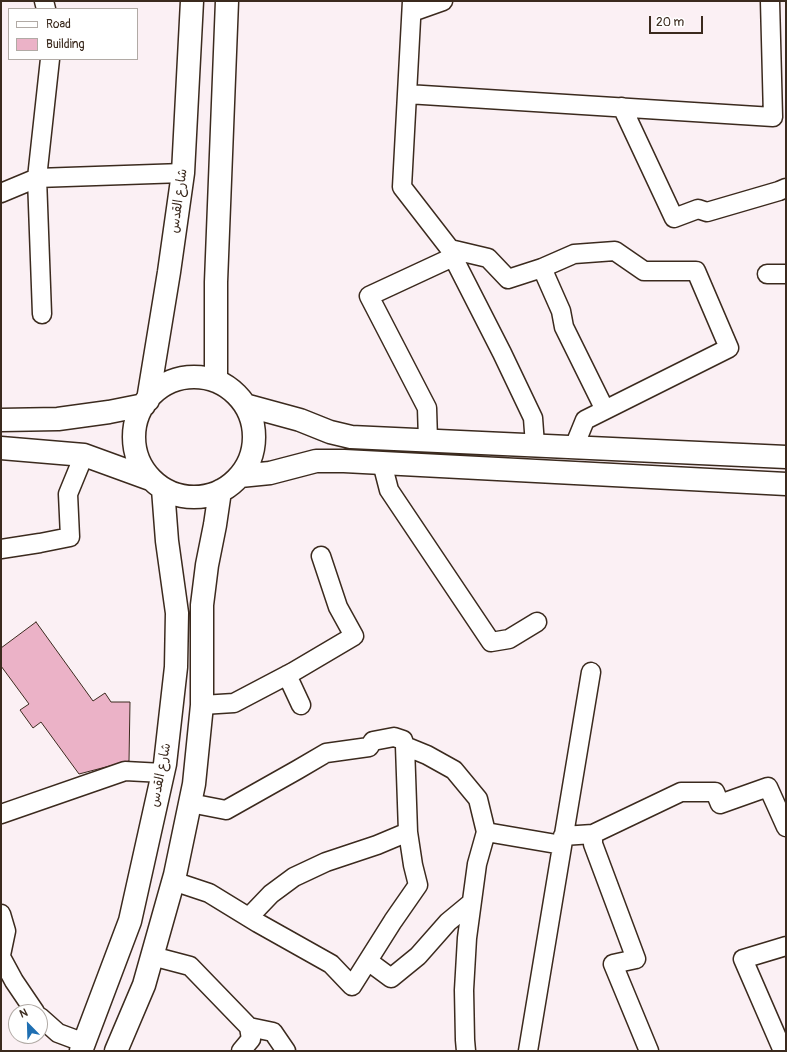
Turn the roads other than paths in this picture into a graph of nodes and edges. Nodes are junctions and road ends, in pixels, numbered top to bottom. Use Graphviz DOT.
graph roads {
  1 [pos="192,1"];
  2 [pos="228,1"];
  3 [pos="443,1"];
  4 [pos="770,1"];
  5 [pos="412,6"];
  6 [pos="50,60"];
  7 [pos="407,94"];
  8 [pos="622,107"];
  9 [pos="780,119"];
  10 [pos="183,172"];
  11 [pos="37,178"];
  12 [pos="786,188"];
  13 [pos="1,193"];
  14 [pos="452,253"];
  15 [pos="542,268"];
  16 [pos="767,274"];
  17 [pos="786,274"];
  18 [pos="42,314"];
  19 [pos="216,381"];
  20 [pos="146,402"];
  21 [pos="245,405"];
  22 [pos="605,410"];
  23 [pos="1,420"];
  24 [pos="428,440"];
  25 [pos="535,445"];
  26 [pos="574,447"];
  27 [pos="1,448"];
  28 [pos="84,456"];
  29 [pos="786,457"];
  30 [pos="382,463"];
  31 [pos="240,476"];
  32 [pos="157,484"];
  33 [pos="786,484"];
  34 [pos="220,491"];
  35 [pos="1,549"];
  36 [pos="321,556"];
  37 [pos="536,622"];
  38 [pos="591,672"];
  39 [pos="287,675"];
  40 [pos="202,705"];
  41 [pos="301,705"];
  42 [pos="405,746"];
  43 [pos="163,773"];
  44 [pos="190,803"];
  45 [pos="1,814"];
  46 [pos="786,827"];
  47 [pos="408,832"];
  48 [pos="486,832"];
  49 [pos="593,834"];
  50 [pos="563,840"];
  51 [pos="173,881"];
  52 [pos="471,903"];
  53 [pos="1,914"];
  54 [pos="248,917"];
  55 [pos="786,946"];
  56 [pos="1,956"];
  57 [pos="152,956"];
  58 [pos="368,961"];
  59 [pos="29,1004"];
  60 [pos="48,1025"];
  61 [pos="249,1027"];
  62 [pos="83,1047"];
  63 [pos="116,1051"];
  64 [pos="241,1051"];
  65 [pos="286,1051"];
  66 [pos="466,1051"];
  67 [pos="528,1051"];
  68 [pos="649,1051"];
  69 [pos="783,1051"];
  1 -- 10 [label="main road, شارع القدس"];
  2 -- 19 [label="main road"];
  3 -- 5 [label="street"];
  4 -- 9 [label="street"];
  5 -- 7 [label="street"];
  6 -- 11 [label="street"];
  7 -- 8 [label="street"];
  7 -- 14 [label="street"];
  8 -- 9 [label="street"];
  8 -- 12 [label="street"];
  10 -- 11 [label="street"];
  10 -- 20 [label="main road, شارع القدس"];
  11 -- 13 [label="street"];
  11 -- 18 [label="street"];
  14 -- 15 [label="street"];
  14 -- 24 [label="street"];
  14 -- 25 [label="street"];
  15 -- 22 [label="street"];
  15 -- 22 [label="street"];
  16 -- 17 [label="street"];
  19 -- 20 [label="main road"];
  19 -- 21 [label="main road"];
  20 -- 23 [label="main road"];
  20 -- 32 [label="main road"];
  21 -- 24 [label="main road"];
  21 -- 31 [label="main road"];
  22 -- 26 [label="street"];
  24 -- 25 [label="main road"];
  25 -- 26 [label="main road"];
  26 -- 29 [label="main road"];
  27 -- 28 [label="main road"];
  28 -- 32 [label="main road"];
  28 -- 35 [label="street"];
  30 -- 31 [label="main road"];
  30 -- 33 [label="main road"];
  30 -- 37 [label="street"];
  31 -- 34 [label="main road"];
  32 -- 34 [label="main road"];
  32 -- 43 [label="main road, شارع القدس"];
  34 -- 40 [label="main road"];
  36 -- 39 [label="street"];
  38 -- 50 [label="street"];
  39 -- 40 [label="street"];
  39 -- 41 [label="street"];
  40 -- 44 [label="main road"];
  42 -- 44 [label="street"];
  42 -- 47 [label="street"];
  42 -- 48 [label="street"];
  43 -- 45 [label="street"];
  43 -- 62 [label="main road, شارع القدس"];
  44 -- 51 [label="main road"];
  46 -- 49 [label="street"];
  47 -- 54 [label="street"];
  47 -- 58 [label="street"];
  48 -- 50 [label="street"];
  48 -- 52 [label="street"];
  49 -- 50 [label="street"];
  49 -- 68 [label="street"];
  50 -- 67 [label="street"];
  51 -- 54 [label="street"];
  51 -- 57 [label="main road"];
  52 -- 58 [label="street"];
  52 -- 66 [label="street"];
  53 -- 56 [label="street"];
  54 -- 58 [label="street"];
  55 -- 69 [label="street"];
  56 -- 59 [label="street"];
  57 -- 61 [label="street"];
  57 -- 63 [label="main road"];
  60 -- 62 [label="street"];
  61 -- 64 [label="street"];
  61 -- 65 [label="street"];
}
